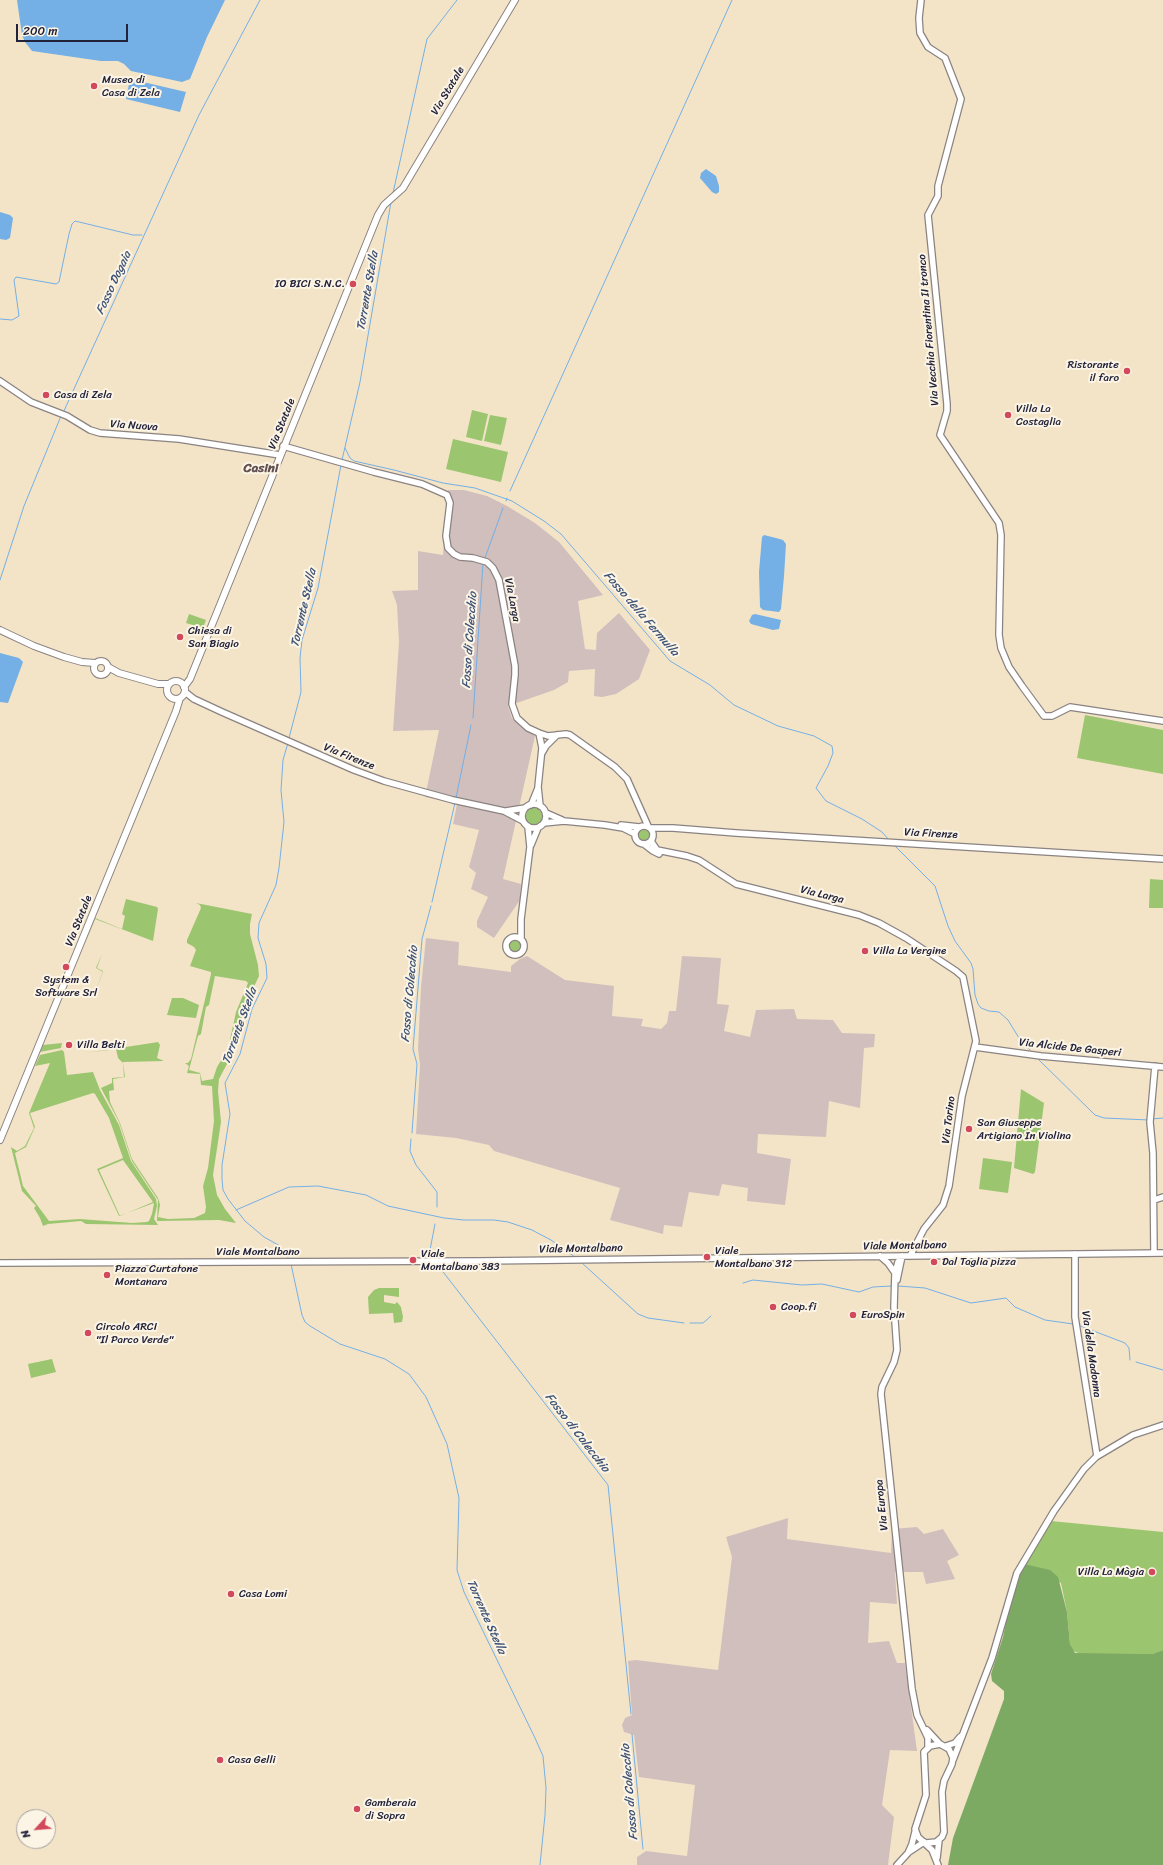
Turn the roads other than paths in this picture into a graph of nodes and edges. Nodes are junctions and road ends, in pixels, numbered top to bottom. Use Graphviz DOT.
graph roads {
  1 [pos="516,0"];
  2 [pos="921,0"];
  3 [pos="0,380"];
  4 [pos="283,446"];
  5 [pos="280,455"];
  6 [pos="0,630"];
  7 [pos="82,662"];
  8 [pos="95,663"];
  9 [pos="94,670"];
  10 [pos="107,670"];
  11 [pos="168,687"];
  12 [pos="182,691"];
  13 [pos="172,698"];
  14 [pos="176,710"];
  15 [pos="1163,721"];
  16 [pos="539,733"];
  17 [pos="558,734"];
  18 [pos="542,753"];
  19 [pos="538,787"];
  20 [pos="540,806"];
  21 [pos="528,807"];
  22 [pos="504,811"];
  23 [pos="546,813"];
  24 [pos="523,821"];
  25 [pos="564,821"];
  26 [pos="544,823"];
  27 [pos="605,825"];
  28 [pos="528,826"];
  29 [pos="645,827"];
  30 [pos="538,828"];
  31 [pos="698,831"];
  32 [pos="635,834"];
  33 [pos="652,838"];
  34 [pos="644,844"];
  35 [pos="530,847"];
  36 [pos="667,853"];
  37 [pos="1163,859"];
  38 [pos="521,919"];
  39 [pos="513,936"];
  40 [pos="521,939"];
  41 [pos="963,977"];
  42 [pos="976,1047"];
  43 [pos="1155,1066"];
  44 [pos="1163,1067"];
  45 [pos="0,1140"];
  46 [pos="1163,1197"];
  47 [pos="1154,1200"];
  48 [pos="1154,1253"];
  49 [pos="1163,1253"];
  50 [pos="1075,1254"];
  51 [pos="880,1256"];
  52 [pos="902,1256"];
  53 [pos="910,1256"];
  54 [pos="0,1264"];
  55 [pos="895,1273"];
  56 [pos="895,1284"];
  57 [pos="1163,1425"];
  58 [pos="1097,1456"];
  59 [pos="922,1725"];
  60 [pos="962,1734"];
  61 [pos="943,1745"];
  62 [pos="928,1748"];
  63 [pos="953,1760"];
  64 [pos="915,1832"];
  65 [pos="939,1840"];
  66 [pos="925,1842"];
  67 [pos="908,1853"];
  68 [pos="898,1865"];
  69 [pos="938,1865"];
  1 -- 4 [label="main road, Via Statale"];
  2 -- 15 [label="street, Via Vecchia Fiorentina II tronco"];
  3 -- 5 [label="street, Via Nuova"];
  4 -- 5 [label="main road, Via Statale"];
  4 -- 16 [label="street, Via Larga"];
  5 -- 12 [label="main road, Via Statale"];
  6 -- 7 [label="main road"];
  7 -- 8 [label="main road"];
  7 -- 9 [label="main road"];
  8 -- 9 [label="main road"];
  8 -- 10 [label="main road"];
  9 -- 10 [label="main road"];
  10 -- 11 [label="main road"];
  11 -- 12 [label="main road"];
  11 -- 13 [label="main road"];
  12 -- 13 [label="main road"];
  12 -- 14 [label="main road, Via Statale"];
  12 -- 22 [label="street, Via Firenze"];
  13 -- 14 [label="main road"];
  14 -- 45 [label="main road, Via Statale"];
  16 -- 17 [label="street, Via Larga"];
  16 -- 18 [label="street"];
  17 -- 18 [label="street"];
  17 -- 29 [label="street, Via Larga"];
  18 -- 19 [label="street"];
  19 -- 20 [label="street"];
  19 -- 21 [label="street"];
  20 -- 21 [label="street, Via Firenze"];
  20 -- 23 [label="street, Via Firenze"];
  21 -- 22 [label="street, Via Firenze"];
  21 -- 24 [label="street"];
  22 -- 24 [label="street, Via Firenze"];
  23 -- 25 [label="street, Via Firenze"];
  23 -- 26 [label="street"];
  24 -- 28 [label="street, Via Firenze"];
  25 -- 26 [label="street, Via Firenze"];
  25 -- 27 [label="street, Via Firenze"];
  26 -- 30 [label="street"];
  27 -- 29 [label="street, Via Firenze"];
  27 -- 32 [label="street, Via Firenze"];
  28 -- 30 [label="street"];
  28 -- 35 [label="street"];
  29 -- 31 [label="street, Via Firenze"];
  29 -- 32 [label="street"];
  29 -- 33 [label="street"];
  30 -- 35 [label="street"];
  31 -- 33 [label="street, Via Firenze"];
  31 -- 37 [label="street, Via Firenze"];
  32 -- 34 [label="street, Via Firenze"];
  33 -- 34 [label="street, Via Firenze"];
  33 -- 36 [label="street, Via Larga"];
  34 -- 36 [label="street, Via Larga"];
  35 -- 38 [label="street"];
  36 -- 41 [label="street, Via Larga"];
  38 -- 39 [label="street"];
  38 -- 40 [label="street"];
  39 -- 40 [label="street"];
  39 -- 40 [label="street"];
  41 -- 42 [label="street, Via Torino"];
  42 -- 43 [label="street, Via Alcide De Gasperi"];
  42 -- 53 [label="street, Via Torino"];
  43 -- 44 [label="street, Via Alcide De Gasperi"];
  43 -- 47 [label="street"];
  46 -- 47 [label="street"];
  47 -- 48 [label="street"];
  48 -- 49 [label="street, Viale Montalbano"];
  48 -- 50 [label="street, Viale Montalbano"];
  50 -- 53 [label="street, Viale Montalbano"];
  50 -- 58 [label="street, Via della Madonna"];
  51 -- 52 [label="street, Viale Montalbano"];
  51 -- 54 [label="street, Viale Montalbano"];
  51 -- 55 [label="street"];
  52 -- 53 [label="street, Viale Montalbano"];
  52 -- 55 [label="street"];
  52 -- 56 [label="street"];
  55 -- 56 [label="street"];
  56 -- 59 [label="street, Via Europa"];
  57 -- 58 [label="street"];
  58 -- 60 [label="street"];
  59 -- 61 [label="street, Via Europa"];
  59 -- 62 [label="street, Via Europa"];
  60 -- 61 [label="street"];
  60 -- 63 [label="street"];
  61 -- 62 [label="street"];
  61 -- 63 [label="street, Via Europa"];
  62 -- 64 [label="street, Via Europa"];
  63 -- 65 [label="street"];
  64 -- 66 [label="street"];
  64 -- 67 [label="street, Via Europa"];
  65 -- 66 [label="street"];
  65 -- 69 [label="street"];
  66 -- 67 [label="street"];
  66 -- 69 [label="street"];
  67 -- 68 [label="street"];
}
